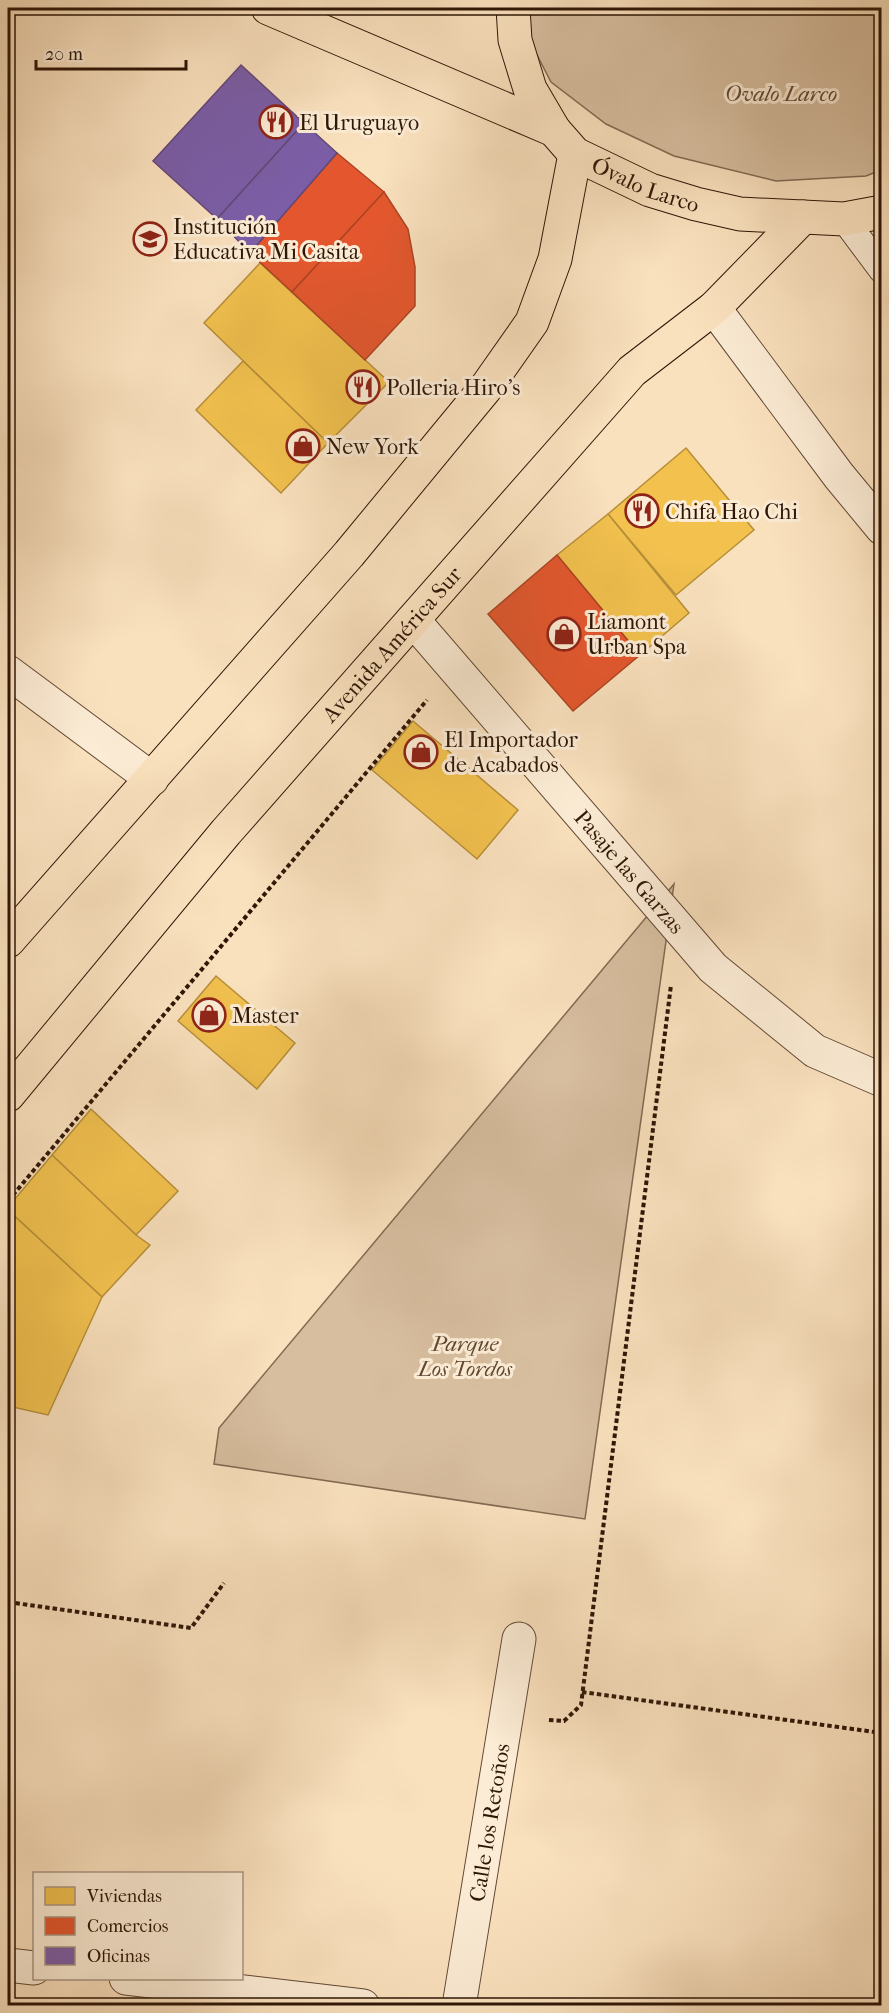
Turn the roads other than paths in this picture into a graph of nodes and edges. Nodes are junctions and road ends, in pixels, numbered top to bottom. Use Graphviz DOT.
graph roads {
  1 [pos="268,8"];
  2 [pos="513,8"];
  3 [pos="565,142"];
  4 [pos="882,212"];
  5 [pos="803,217"];
  6 [pos="844,219"];
  7 [pos="882,270"];
  8 [pos="714,308"];
  9 [pos="882,528"];
  10 [pos="413,620"];
  11 [pos="8,672"];
  12 [pos="152,779"];
  13 [pos="8,941"];
  14 [pos="882,1080"];
  15 [pos="8,1095"];
  16 [pos="519,1639"];
  17 [pos="8,1965"];
  18 [pos="33,1968"];
  19 [pos="143,1980"];
  20 [pos="363,2006"];
  21 [pos="459,2006"];
  1 -- 3 [label="main road, Óvalo Larco"];
  2 -- 3 [label="main road"];
  3 -- 5 [label="main road, Óvalo Larco"];
  3 -- 12 [label="main road"];
  4 -- 6 [label="main road, Óvalo Larco"];
  5 -- 6 [label="main road, Óvalo Larco"];
  5 -- 8 [label="main road, Avenida América Sur"];
  6 -- 7 [label="lane"];
  8 -- 9 [label="street"];
  8 -- 10 [label="main road, Avenida América Sur"];
  10 -- 14 [label="street, Pasaje las Garzas"];
  10 -- 15 [label="main road, Avenida América Sur"];
  11 -- 12 [label="street"];
  12 -- 13 [label="main road"];
  16 -- 21 [label="street, Calle los Retoños"];
  17 -- 18 [label="street"];
  19 -- 20 [label="street"];
}
